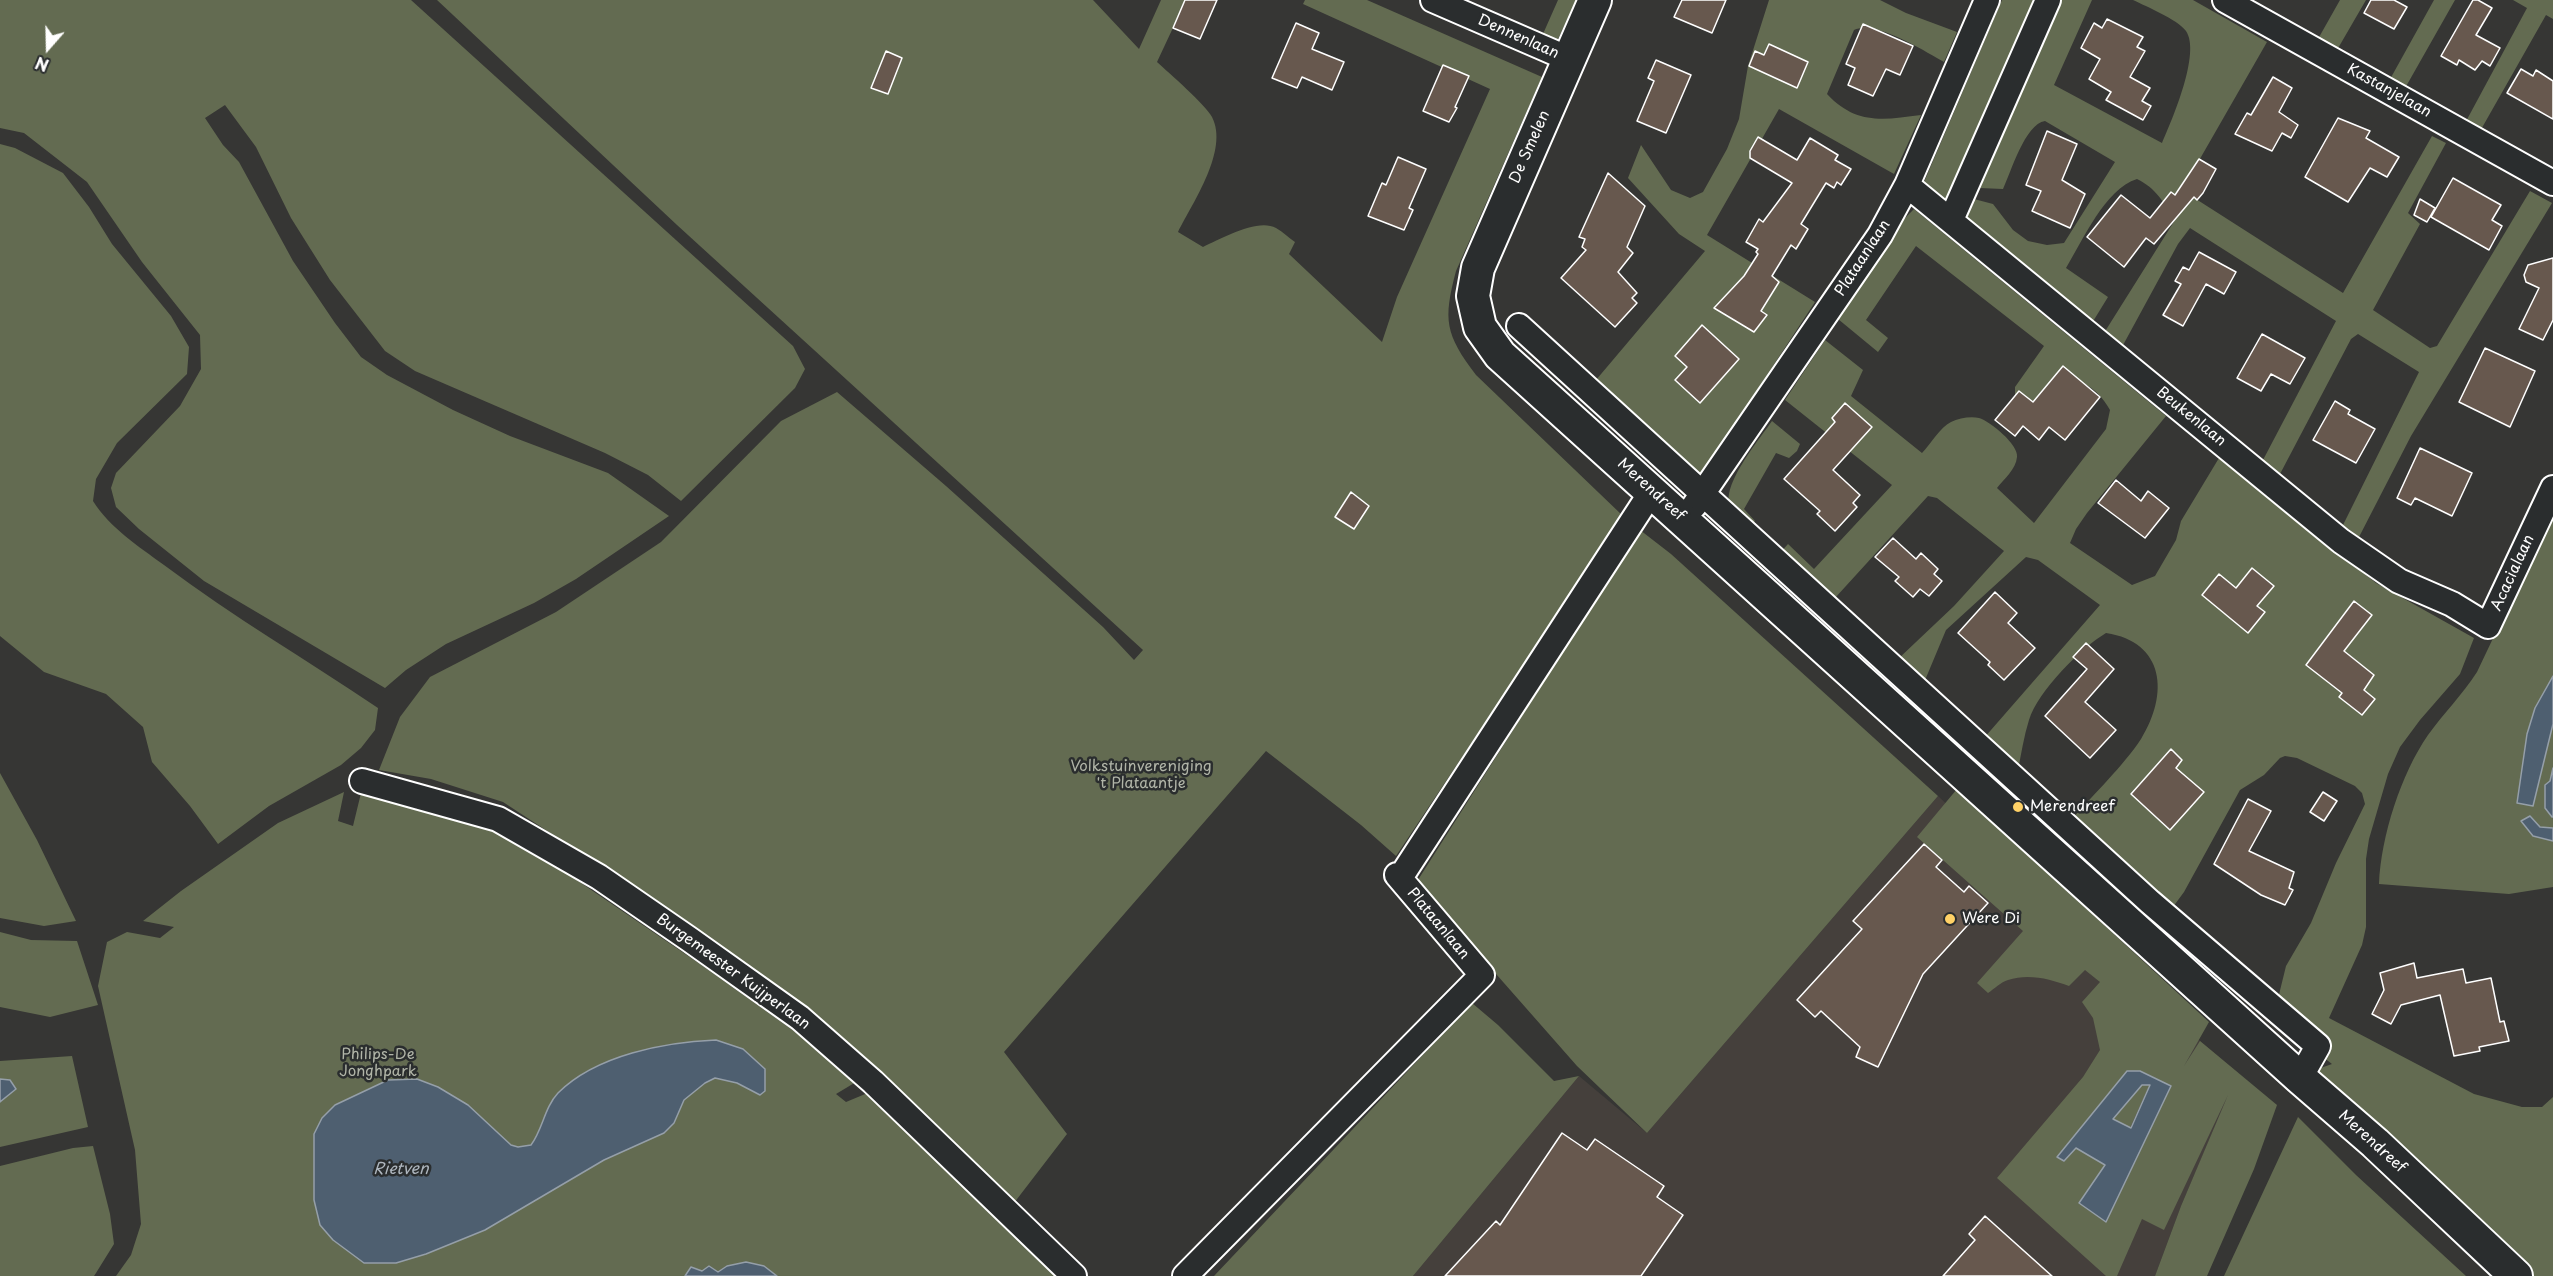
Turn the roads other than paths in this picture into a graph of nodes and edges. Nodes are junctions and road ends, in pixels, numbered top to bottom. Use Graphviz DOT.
graph roads {
  1 [pos="1434,0"];
  2 [pos="1595,0"];
  3 [pos="1987,0"];
  4 [pos="2048,0"];
  5 [pos="2225,0"];
  6 [pos="1569,59"];
  7 [pos="2553,183"];
  8 [pos="1908,185"];
  9 [pos="1951,220"];
  10 [pos="1473,296"];
  11 [pos="1520,326"];
  12 [pos="2553,488"];
  13 [pos="1652,490"];
  14 [pos="1702,494"];
  15 [pos="1683,519"];
  16 [pos="2488,627"];
  17 [pos="362,781"];
  18 [pos="2300,1078"];
  19 [pos="1074,1276"];
  20 [pos="1185,1276"];
  21 [pos="2516,1276"];
  1 -- 6 [label="street, Dennenlaan"];
  2 -- 6 [label="street, De Smelen"];
  3 -- 8 [label="street, Plataanlaan"];
  4 -- 9 [label="street"];
  5 -- 7 [label="street, Kastanjelaan"];
  6 -- 10 [label="street, De Smelen"];
  8 -- 9 [label="street, Beukenlaan"];
  8 -- 14 [label="street, Plataanlaan"];
  9 -- 16 [label="street, Beukenlaan"];
  10 -- 13 [label="street, Merendreef"];
  11 -- 14 [label="street, Merendreef"];
  12 -- 16 [label="street, Acacialaan"];
  13 -- 15 [label="street, Merendreef"];
  13 -- 20 [label="street, Plataanlaan"];
  14 -- 15 [label="street, Plataanlaan"];
  14 -- 18 [label="street, Merendreef"];
  15 -- 18 [label="street, Merendreef"];
  17 -- 19 [label="street, Burgemeester Kuijperlaan"];
  18 -- 21 [label="street, Merendreef"];
}
